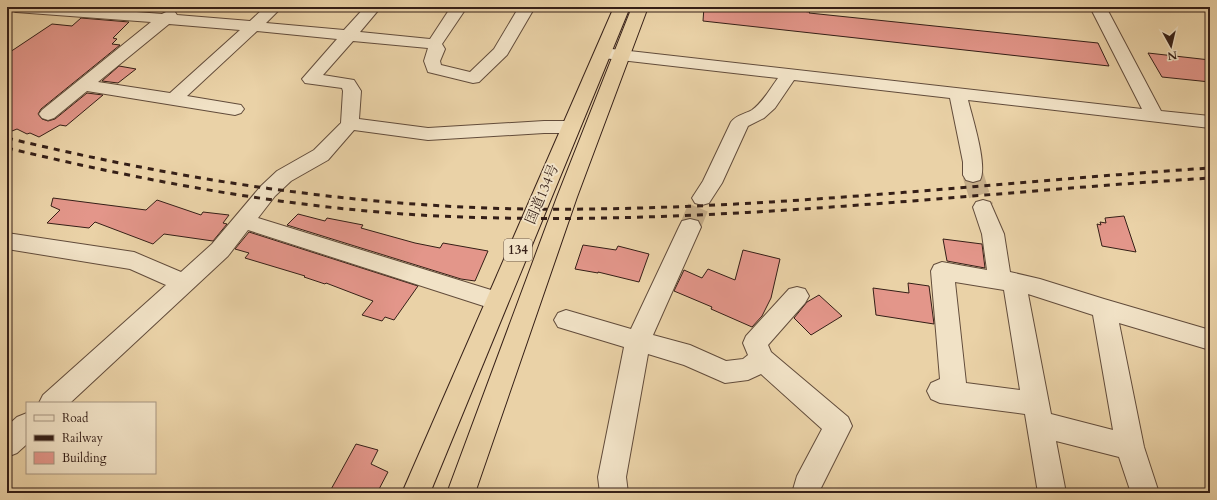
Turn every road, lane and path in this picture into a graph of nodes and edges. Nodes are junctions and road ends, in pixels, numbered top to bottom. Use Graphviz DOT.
graph roads {
  1 [pos="12,7"];
  2 [pos="16,7"];
  3 [pos="181,7"];
  4 [pos="274,7"];
  5 [pos="372,7"];
  6 [pos="460,7"];
  7 [pos="527,7"];
  8 [pos="622,7"];
  9 [pos="640,7"];
  10 [pos="1098,7"];
  11 [pos="7,10"];
  12 [pos="165,20"];
  13 [pos="253,26"];
  14 [pos="348,35"];
  15 [pos="434,44"];
  16 [pos="613,54"];
  17 [pos="789,74"];
  18 [pos="83,85"];
  19 [pos="958,93"];
  20 [pos="174,99"];
  21 [pos="235,109"];
  22 [pos="48,114"];
  23 [pos="1155,116"];
  24 [pos="1210,122"];
  25 [pos="350,124"];
  26 [pos="570,127"];
  27 [pos="973,175"];
  28 [pos="702,198"];
  29 [pos="983,206"];
  30 [pos="243,221"];
  31 [pos="690,227"];
  32 [pos="7,241"];
  33 [pos="1007,281"];
  34 [pos="184,283"];
  35 [pos="797,296"];
  36 [pos="496,301"];
  37 [pos="1104,309"];
  38 [pos="566,320"];
  39 [pos="1210,340"];
  40 [pos="638,341"];
  41 [pos="762,359"];
  42 [pos="53,402"];
  43 [pos="1038,414"];
  44 [pos="26,427"];
  45 [pos="7,444"];
  46 [pos="1130,447"];
  47 [pos="416,493"];
  48 [pos="461,493"];
  49 [pos="614,493"];
  50 [pos="806,493"];
  51 [pos="1052,493"];
  52 [pos="1145,493"];
  1 -- 11 [label="street"];
  2 -- 12 [label="street"];
  3 -- 12 [label="street"];
  4 -- 13 [label="street"];
  5 -- 14 [label="street"];
  6 -- 15 [label="street"];
  7 -- 15 [label="street"];
  8 -- 16 [label="highway, 国道134号 / 134"];
  9 -- 16 [label="highway, 国道134号 / 134"];
  10 -- 23 [label="street"];
  12 -- 13 [label="street"];
  12 -- 18 [label="street"];
  13 -- 14 [label="street"];
  13 -- 20 [label="street"];
  14 -- 15 [label="street"];
  14 -- 25 [label="street"];
  16 -- 17 [label="street"];
  16 -- 26 [label="highway, 国道134号 / 134"];
  16 -- 48 [label="highway, 国道134号 / 134"];
  17 -- 19 [label="street"];
  17 -- 28 [label="street"];
  18 -- 20 [label="street"];
  18 -- 22 [label="street"];
  19 -- 23 [label="street"];
  19 -- 27 [label="street"];
  20 -- 21 [label="street"];
  23 -- 24 [label="street"];
  25 -- 26 [label="street"];
  25 -- 30 [label="street"];
  26 -- 36 [label="highway, 国道134号 / 134"];
  29 -- 33 [label="street"];
  30 -- 34 [label="street"];
  30 -- 36 [label="street"];
  31 -- 40 [label="street"];
  32 -- 34 [label="street"];
  33 -- 37 [label="street"];
  33 -- 43 [label="street"];
  33 -- 43 [label="street"];
  34 -- 42 [label="street"];
  35 -- 41 [label="street"];
  36 -- 47 [label="highway, 国道134号 / 134"];
  37 -- 39 [label="street"];
  37 -- 46 [label="street"];
  38 -- 40 [label="street"];
  40 -- 41 [label="street"];
  40 -- 49 [label="street"];
  41 -- 50 [label="street"];
  43 -- 46 [label="street"];
  43 -- 51 [label="street"];
  44 -- 45 [label="street"];
  46 -- 52 [label="street"];
}
